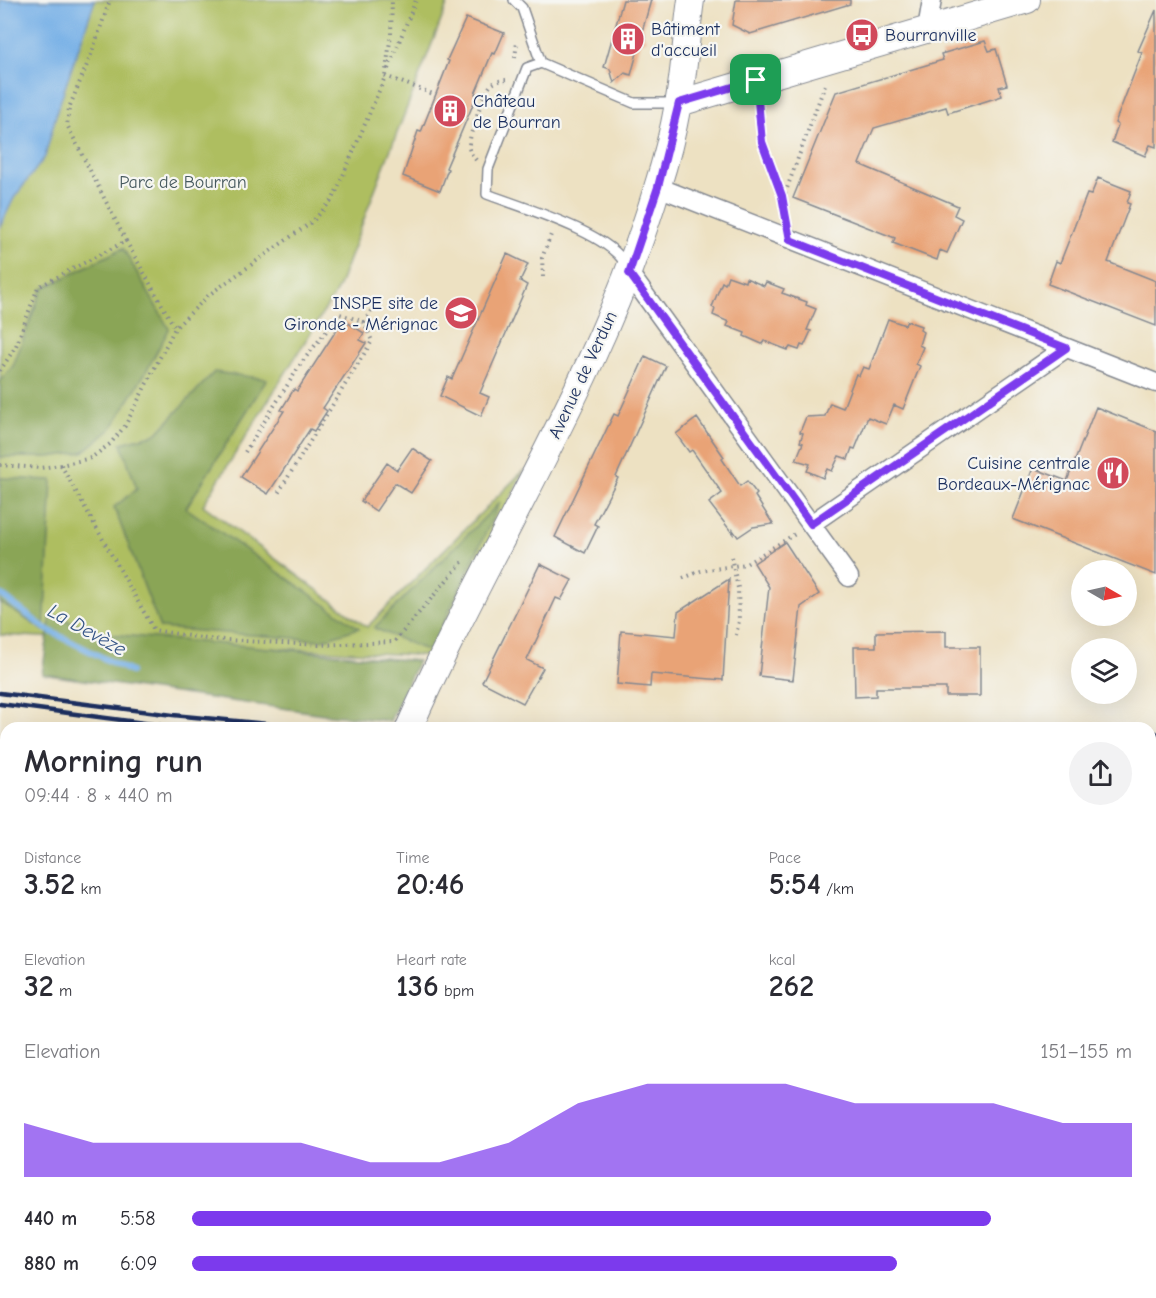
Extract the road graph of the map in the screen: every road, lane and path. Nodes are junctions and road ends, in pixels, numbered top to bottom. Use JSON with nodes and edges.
{"nodes":[{"id":1,"x":110,"y":0,"type":"edge"},
{"id":2,"x":392,"y":0,"type":"edge"},
{"id":3,"x":416,"y":0,"type":"edge"},
{"id":4,"x":514,"y":0,"type":"edge"},
{"id":5,"x":691,"y":0,"type":"edge"},
{"id":6,"x":932,"y":0,"type":"edge"},
{"id":7,"x":1027,"y":0,"type":"edge"},
{"id":8,"x":927,"y":29,"type":"junction"},
{"id":9,"x":836,"y":56,"type":"junction"},
{"id":10,"x":542,"y":63,"type":"junction"},
{"id":11,"x":385,"y":76,"type":"junction"},
{"id":12,"x":756,"y":80,"type":"junction"},
{"id":13,"x":522,"y":81,"type":"junction"},
{"id":14,"x":436,"y":95,"type":"dead end"},
{"id":15,"x":679,"y":103,"type":"junction"},
{"id":16,"x":489,"y":169,"type":"junction"},
{"id":17,"x":658,"y":187,"type":"junction"},
{"id":18,"x":782,"y":199,"type":"junction"},
{"id":19,"x":556,"y":220,"type":"junction"},
{"id":20,"x":790,"y":240,"type":"junction"},
{"id":21,"x":126,"y":241,"type":"junction"},
{"id":22,"x":629,"y":273,"type":"junction"},
{"id":23,"x":543,"y":277,"type":"dead end"},
{"id":24,"x":372,"y":309,"type":"dead end"},
{"id":25,"x":364,"y":322,"type":"junction"},
{"id":26,"x":175,"y":328,"type":"junction"},
{"id":27,"x":1066,"y":348,"type":"junction"},
{"id":28,"x":0,"y":371,"type":"edge"},
{"id":29,"x":1156,"y":382,"type":"edge"},
{"id":30,"x":245,"y":452,"type":"dead end"},
{"id":31,"x":0,"y":465,"type":"edge"},
{"id":32,"x":61,"y":465,"type":"junction"},
{"id":33,"x":277,"y":495,"type":"dead end"},
{"id":34,"x":811,"y":524,"type":"junction"},
{"id":35,"x":469,"y":554,"type":"dead end"},
{"id":36,"x":731,"y":557,"type":"dead end"},
{"id":37,"x":732,"y":566,"type":"junction"},
{"id":38,"x":683,"y":578,"type":"dead end"},
{"id":39,"x":849,"y":578,"type":"dead end"},
{"id":40,"x":736,"y":636,"type":"dead end"},
{"id":41,"x":412,"y":722,"type":"edge"}],
"edges":[{"from":1,"to":21,"type":"path"},
{"from":2,"to":11,"type":"path"},
{"from":3,"to":11,"type":"path"},
{"from":4,"to":10,"type":"lane"},
{"from":5,"to":15,"type":"main road","name":"Avenue de Verdun"},
{"from":6,"to":8,"type":"street"},
{"from":7,"to":8,"type":"main road"},
{"from":8,"to":9,"type":"main road"},
{"from":9,"to":12,"type":"main road"},
{"from":9,"to":18,"type":"path"},
{"from":10,"to":13,"type":"lane"},
{"from":10,"to":15,"type":"lane"},
{"from":11,"to":14,"type":"path"},
{"from":11,"to":26,"type":"path"},
{"from":12,"to":15,"type":"main road"},
{"from":12,"to":18,"type":"path"},
{"from":13,"to":16,"type":"lane"},
{"from":13,"to":16,"type":"path"},
{"from":15,"to":17,"type":"main road","name":"Avenue de Verdun"},
{"from":16,"to":19,"type":"lane"},
{"from":17,"to":20,"type":"street"},
{"from":17,"to":22,"type":"main road","name":"Avenue de Verdun"},
{"from":18,"to":20,"type":"path"},
{"from":19,"to":22,"type":"lane"},
{"from":19,"to":23,"type":"path"},
{"from":20,"to":27,"type":"street"},
{"from":21,"to":26,"type":"path"},
{"from":21,"to":28,"type":"path"},
{"from":22,"to":34,"type":"street"},
{"from":22,"to":41,"type":"main road","name":"Avenue de Verdun"},
{"from":24,"to":25,"type":"path"},
{"from":25,"to":30,"type":"path"},
{"from":25,"to":33,"type":"path"},
{"from":26,"to":32,"type":"path"},
{"from":27,"to":29,"type":"street"},
{"from":27,"to":34,"type":"street"},
{"from":31,"to":32,"type":"path"},
{"from":32,"to":35,"type":"path"},
{"from":34,"to":37,"type":"path"},
{"from":34,"to":39,"type":"street"},
{"from":36,"to":37,"type":"path"},
{"from":37,"to":38,"type":"path"},
{"from":37,"to":40,"type":"path"}]}
